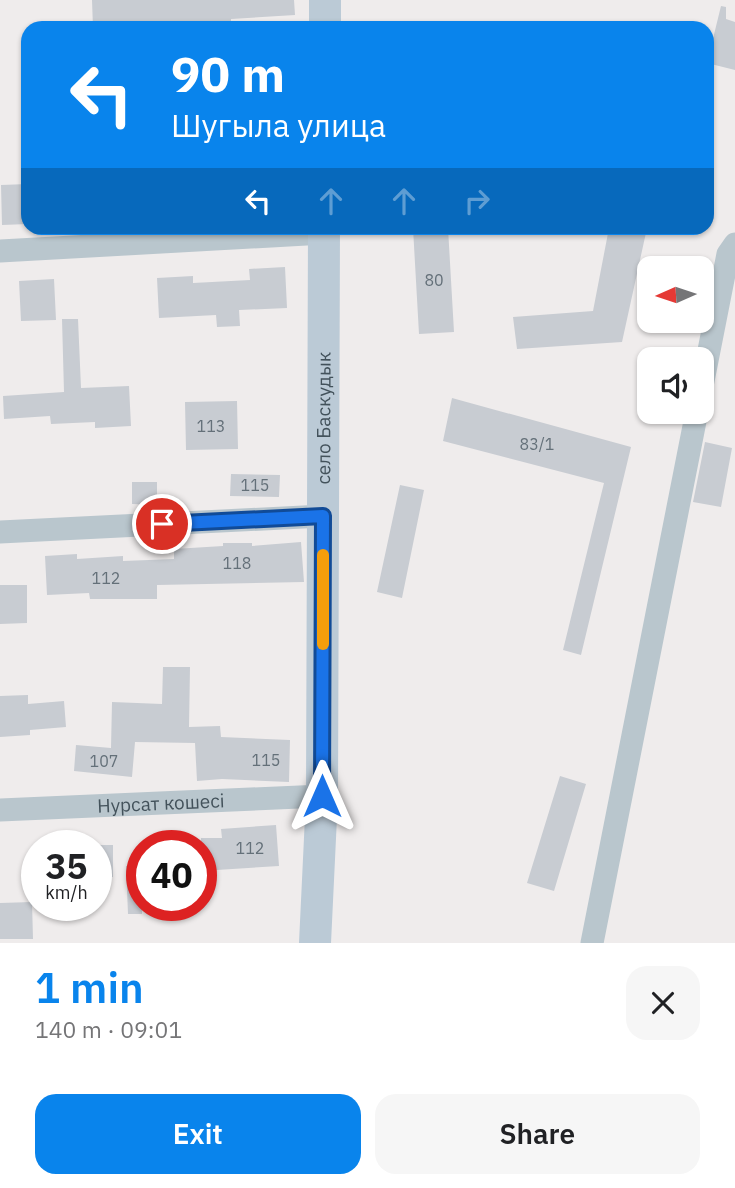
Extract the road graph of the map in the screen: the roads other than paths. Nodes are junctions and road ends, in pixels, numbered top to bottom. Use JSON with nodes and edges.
{"nodes":[{"id":1,"x":325,"y":0,"type":"edge"},
{"id":2,"x":325,"y":21,"type":"edge"},
{"id":3,"x":247,"y":235,"type":"edge"},
{"id":4,"x":324,"y":235,"type":"edge"},
{"id":5,"x":735,"y":244,"type":"edge"},
{"id":6,"x":0,"y":251,"type":"edge"},
{"id":7,"x":710,"y":347,"type":"edge"},
{"id":8,"x":694,"y":424,"type":"edge"},
{"id":9,"x":323,"y":516,"type":"junction"},
{"id":10,"x":0,"y":532,"type":"edge"},
{"id":11,"x":322,"y":796,"type":"junction"},
{"id":12,"x":0,"y":810,"type":"edge"},
{"id":13,"x":315,"y":943,"type":"edge"},
{"id":14,"x":592,"y":943,"type":"edge"}],
"edges":[{"from":1,"to":2,"type":"street"},
{"from":3,"to":6,"type":"street"},
{"from":4,"to":9,"type":"street","name":"село Баскудык"},
{"from":5,"to":7,"type":"street"},
{"from":8,"to":14,"type":"street"},
{"from":9,"to":10,"type":"street"},
{"from":9,"to":11,"type":"street","name":"село Баскудык"},
{"from":11,"to":12,"type":"street","name":"Нурсат кошесi"},
{"from":11,"to":13,"type":"street","name":"село Баскудык"}]}
